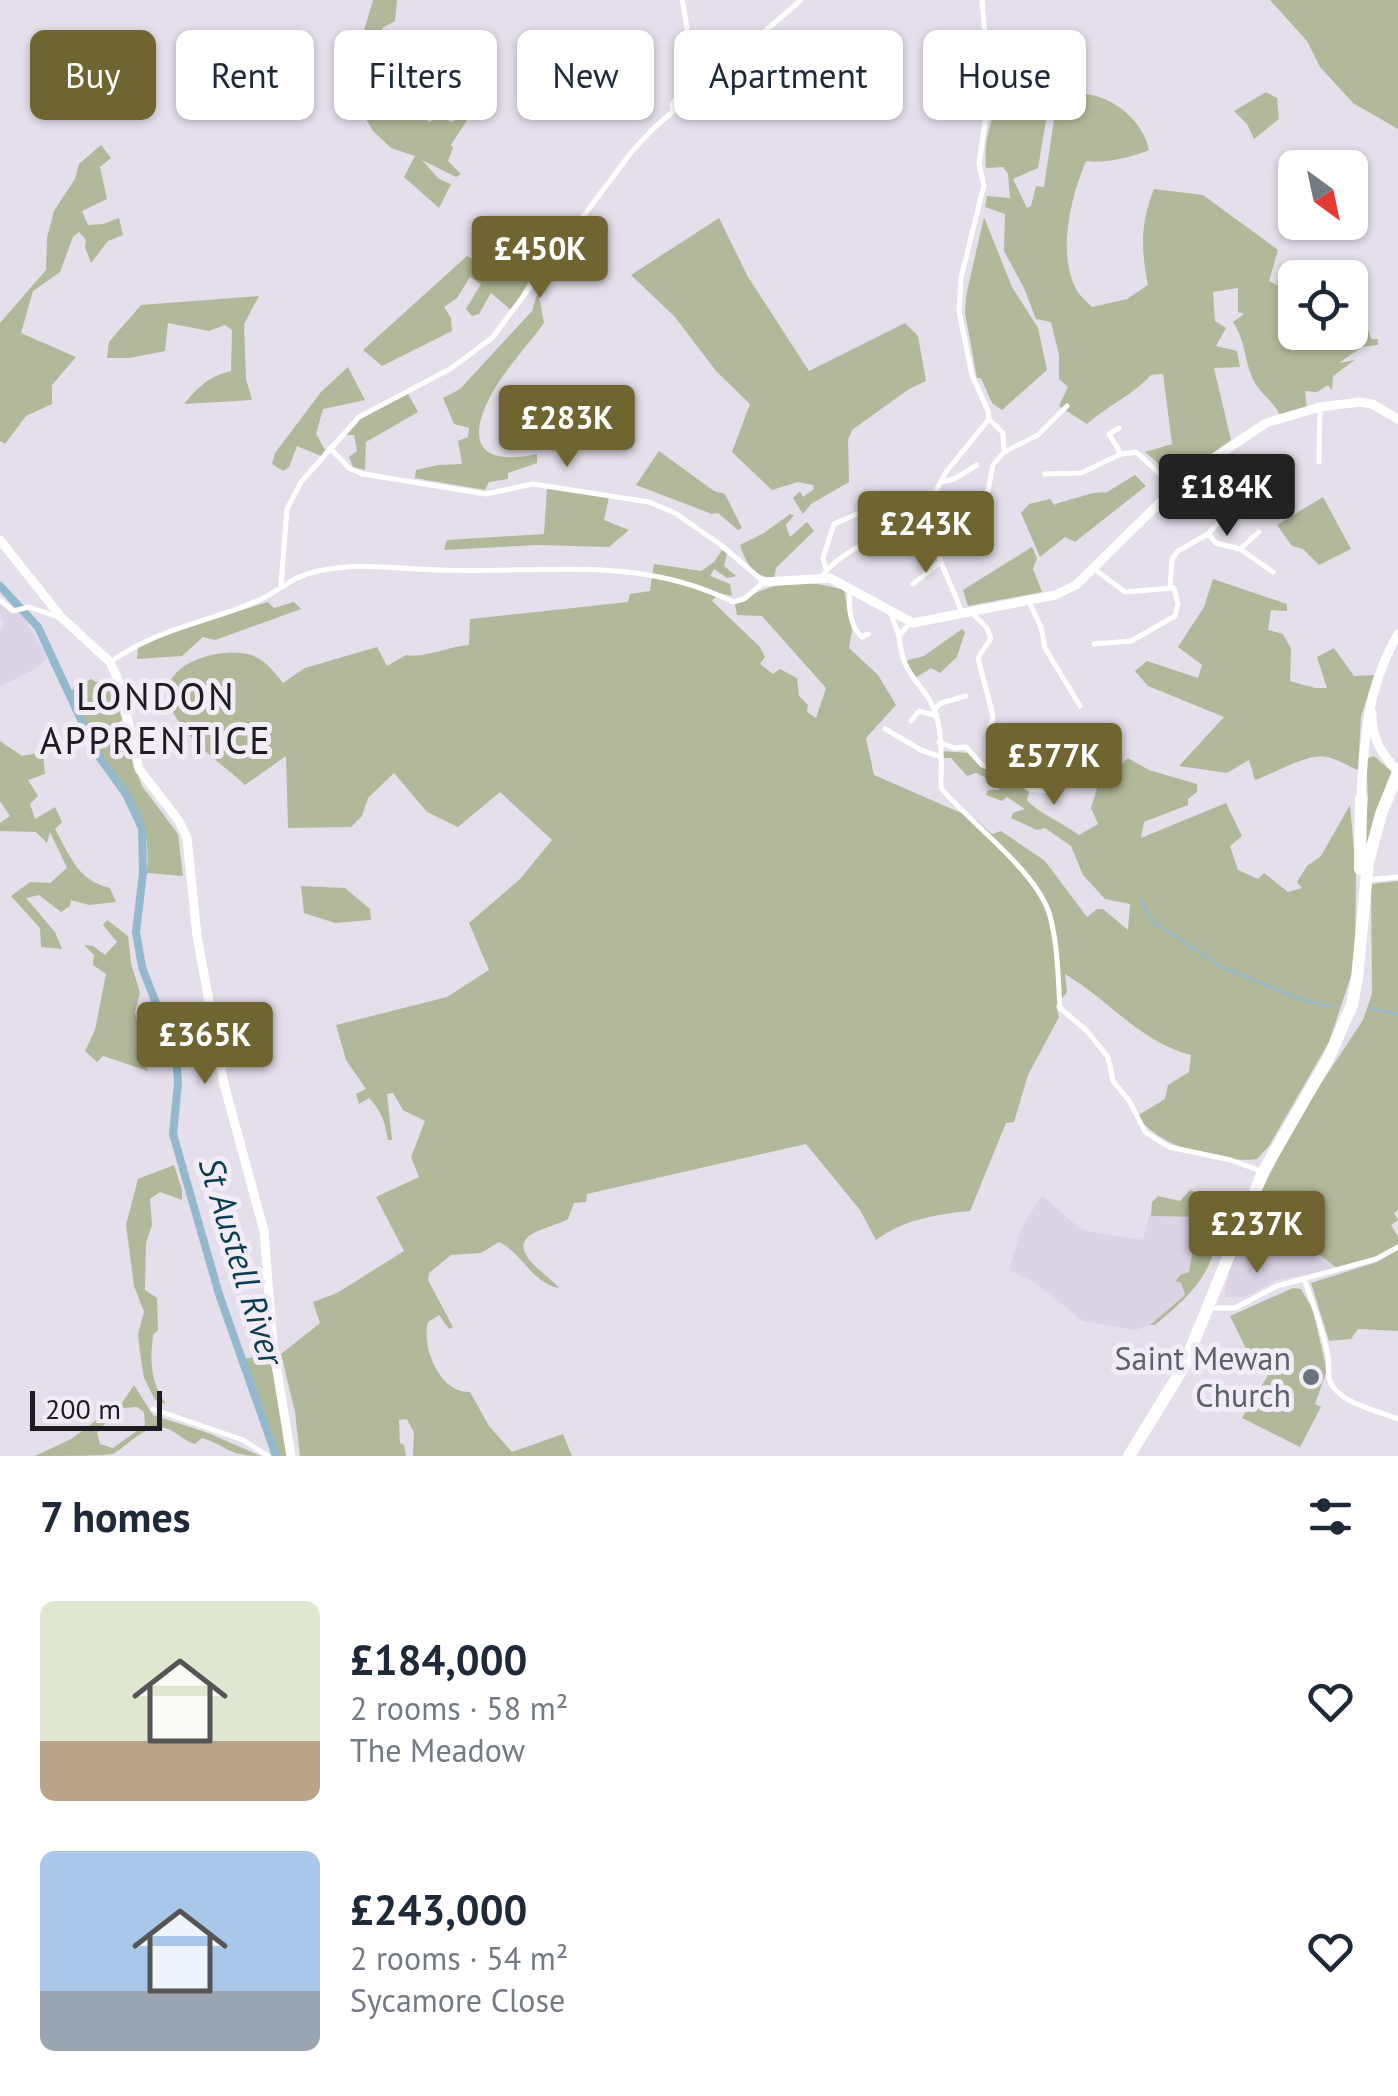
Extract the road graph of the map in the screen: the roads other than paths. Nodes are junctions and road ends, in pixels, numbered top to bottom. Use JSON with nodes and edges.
{"nodes":[{"id":1,"x":682,"y":0,"type":"edge"},
{"id":2,"x":801,"y":0,"type":"edge"},
{"id":3,"x":982,"y":0,"type":"edge"},
{"id":4,"x":673,"y":112,"type":"junction"},
{"id":5,"x":1067,"y":406,"type":"dead end"},
{"id":6,"x":1320,"y":408,"type":"junction"},
{"id":7,"x":989,"y":419,"type":"junction"},
{"id":8,"x":1398,"y":419,"type":"edge"},
{"id":9,"x":1118,"y":428,"type":"dead end"},
{"id":10,"x":330,"y":448,"type":"junction"},
{"id":11,"x":1004,"y":452,"type":"junction"},
{"id":12,"x":1121,"y":454,"type":"junction"},
{"id":13,"x":1319,"y":462,"type":"dead end"},
{"id":14,"x":977,"y":465,"type":"dead end"},
{"id":15,"x":1045,"y":474,"type":"dead end"},
{"id":16,"x":942,"y":482,"type":"junction"},
{"id":17,"x":1174,"y":488,"type":"junction"},
{"id":18,"x":1287,"y":496,"type":"dead end"},
{"id":19,"x":932,"y":498,"type":"junction"},
{"id":20,"x":944,"y":520,"type":"junction"},
{"id":21,"x":888,"y":521,"type":"junction"},
{"id":22,"x":934,"y":531,"type":"junction"},
{"id":23,"x":1259,"y":532,"type":"dead end"},
{"id":24,"x":1208,"y":534,"type":"junction"},
{"id":25,"x":882,"y":536,"type":"junction"},
{"id":26,"x":0,"y":540,"type":"edge"},
{"id":27,"x":1240,"y":550,"type":"junction"},
{"id":28,"x":939,"y":563,"type":"junction"},
{"id":29,"x":1093,"y":568,"type":"junction"},
{"id":30,"x":1273,"y":572,"type":"dead end"},
{"id":31,"x":824,"y":573,"type":"junction"},
{"id":32,"x":764,"y":582,"type":"junction"},
{"id":33,"x":913,"y":584,"type":"dead end"},
{"id":34,"x":281,"y":585,"type":"junction"},
{"id":35,"x":1170,"y":586,"type":"junction"},
{"id":36,"x":851,"y":589,"type":"junction"},
{"id":37,"x":0,"y":600,"type":"edge"},
{"id":38,"x":1028,"y":600,"type":"junction"},
{"id":39,"x":890,"y":611,"type":"junction"},
{"id":40,"x":966,"y":612,"type":"junction"},
{"id":41,"x":61,"y":617,"type":"junction"},
{"id":42,"x":910,"y":623,"type":"junction"},
{"id":43,"x":868,"y":634,"type":"dead end"},
{"id":44,"x":1398,"y":634,"type":"edge"},
{"id":45,"x":900,"y":636,"type":"junction"},
{"id":46,"x":1094,"y":644,"type":"dead end"},
{"id":47,"x":110,"y":662,"type":"junction"},
{"id":48,"x":966,"y":696,"type":"dead end"},
{"id":49,"x":1371,"y":705,"type":"junction"},
{"id":50,"x":1080,"y":706,"type":"dead end"},
{"id":51,"x":935,"y":713,"type":"junction"},
{"id":52,"x":911,"y":721,"type":"dead end"},
{"id":53,"x":885,"y":728,"type":"dead end"},
{"id":54,"x":939,"y":742,"type":"junction"},
{"id":55,"x":1364,"y":749,"type":"junction"},
{"id":56,"x":939,"y":756,"type":"junction"},
{"id":57,"x":1386,"y":758,"type":"edge"},
{"id":58,"x":1361,"y":798,"type":"joint"},
{"id":59,"x":1398,"y":877,"type":"edge"},
{"id":60,"x":1365,"y":880,"type":"junction"},
{"id":61,"x":1263,"y":1172,"type":"junction"},
{"id":62,"x":1398,"y":1247,"type":"edge"},
{"id":63,"x":1304,"y":1279,"type":"junction"},
{"id":64,"x":1210,"y":1308,"type":"junction"},
{"id":65,"x":152,"y":1408,"type":"dead end"},
{"id":66,"x":1398,"y":1419,"type":"edge"},
{"id":67,"x":268,"y":1456,"type":"edge"},
{"id":68,"x":291,"y":1456,"type":"edge"},
{"id":69,"x":1129,"y":1456,"type":"edge"}],
"edges":[{"from":1,"to":4,"type":"street"},
{"from":2,"to":4,"type":"street"},
{"from":3,"to":7,"type":"street"},
{"from":4,"to":10,"type":"street"},
{"from":5,"to":11,"type":"street"},
{"from":6,"to":8,"type":"main road"},
{"from":6,"to":13,"type":"street"},
{"from":6,"to":17,"type":"main road"},
{"from":7,"to":11,"type":"street"},
{"from":7,"to":16,"type":"street"},
{"from":9,"to":12,"type":"street"},
{"from":10,"to":32,"type":"street"},
{"from":10,"to":34,"type":"street"},
{"from":11,"to":20,"type":"street"},
{"from":12,"to":15,"type":"street"},
{"from":12,"to":17,"type":"street"},
{"from":14,"to":16,"type":"street"},
{"from":16,"to":19,"type":"street"},
{"from":17,"to":29,"type":"main road"},
{"from":18,"to":24,"type":"street"},
{"from":19,"to":20,"type":"street"},
{"from":19,"to":21,"type":"street"},
{"from":20,"to":22,"type":"street"},
{"from":21,"to":25,"type":"street"},
{"from":21,"to":31,"type":"street"},
{"from":22,"to":25,"type":"street"},
{"from":22,"to":28,"type":"street"},
{"from":23,"to":27,"type":"street"},
{"from":24,"to":27,"type":"street"},
{"from":24,"to":35,"type":"street"},
{"from":25,"to":31,"type":"street"},
{"from":26,"to":41,"type":"main road"},
{"from":27,"to":30,"type":"street"},
{"from":28,"to":33,"type":"street"},
{"from":28,"to":40,"type":"street"},
{"from":29,"to":35,"type":"street"},
{"from":29,"to":38,"type":"main road"},
{"from":31,"to":32,"type":"main road"},
{"from":31,"to":36,"type":"main road"},
{"from":32,"to":34,"type":"street"},
{"from":34,"to":47,"type":"street"},
{"from":35,"to":46,"type":"street"},
{"from":36,"to":39,"type":"main road"},
{"from":36,"to":43,"type":"street"},
{"from":37,"to":41,"type":"street"},
{"from":38,"to":40,"type":"main road"},
{"from":38,"to":50,"type":"street"},
{"from":39,"to":42,"type":"main road"},
{"from":39,"to":45,"type":"street"},
{"from":40,"to":42,"type":"main road"},
{"from":40,"to":54,"type":"street"},
{"from":41,"to":47,"type":"main road"},
{"from":42,"to":45,"type":"street"},
{"from":44,"to":49,"type":"main road"},
{"from":45,"to":51,"type":"street"},
{"from":47,"to":68,"type":"main road"},
{"from":48,"to":51,"type":"street"},
{"from":49,"to":55,"type":"main road"},
{"from":49,"to":57,"type":"main road"},
{"from":51,"to":52,"type":"street"},
{"from":51,"to":54,"type":"street"},
{"from":53,"to":56,"type":"street"},
{"from":54,"to":56,"type":"street"},
{"from":55,"to":57,"type":"main road"},
{"from":55,"to":58,"type":"main road"},
{"from":56,"to":61,"type":"street"},
{"from":57,"to":60,"type":"highway"},
{"from":58,"to":60,"type":"highway"},
{"from":59,"to":60,"type":"street"},
{"from":60,"to":61,"type":"highway"},
{"from":61,"to":64,"type":"highway"},
{"from":62,"to":63,"type":"street"},
{"from":63,"to":64,"type":"street"},
{"from":63,"to":66,"type":"street"},
{"from":64,"to":69,"type":"highway"},
{"from":65,"to":67,"type":"street"}]}
